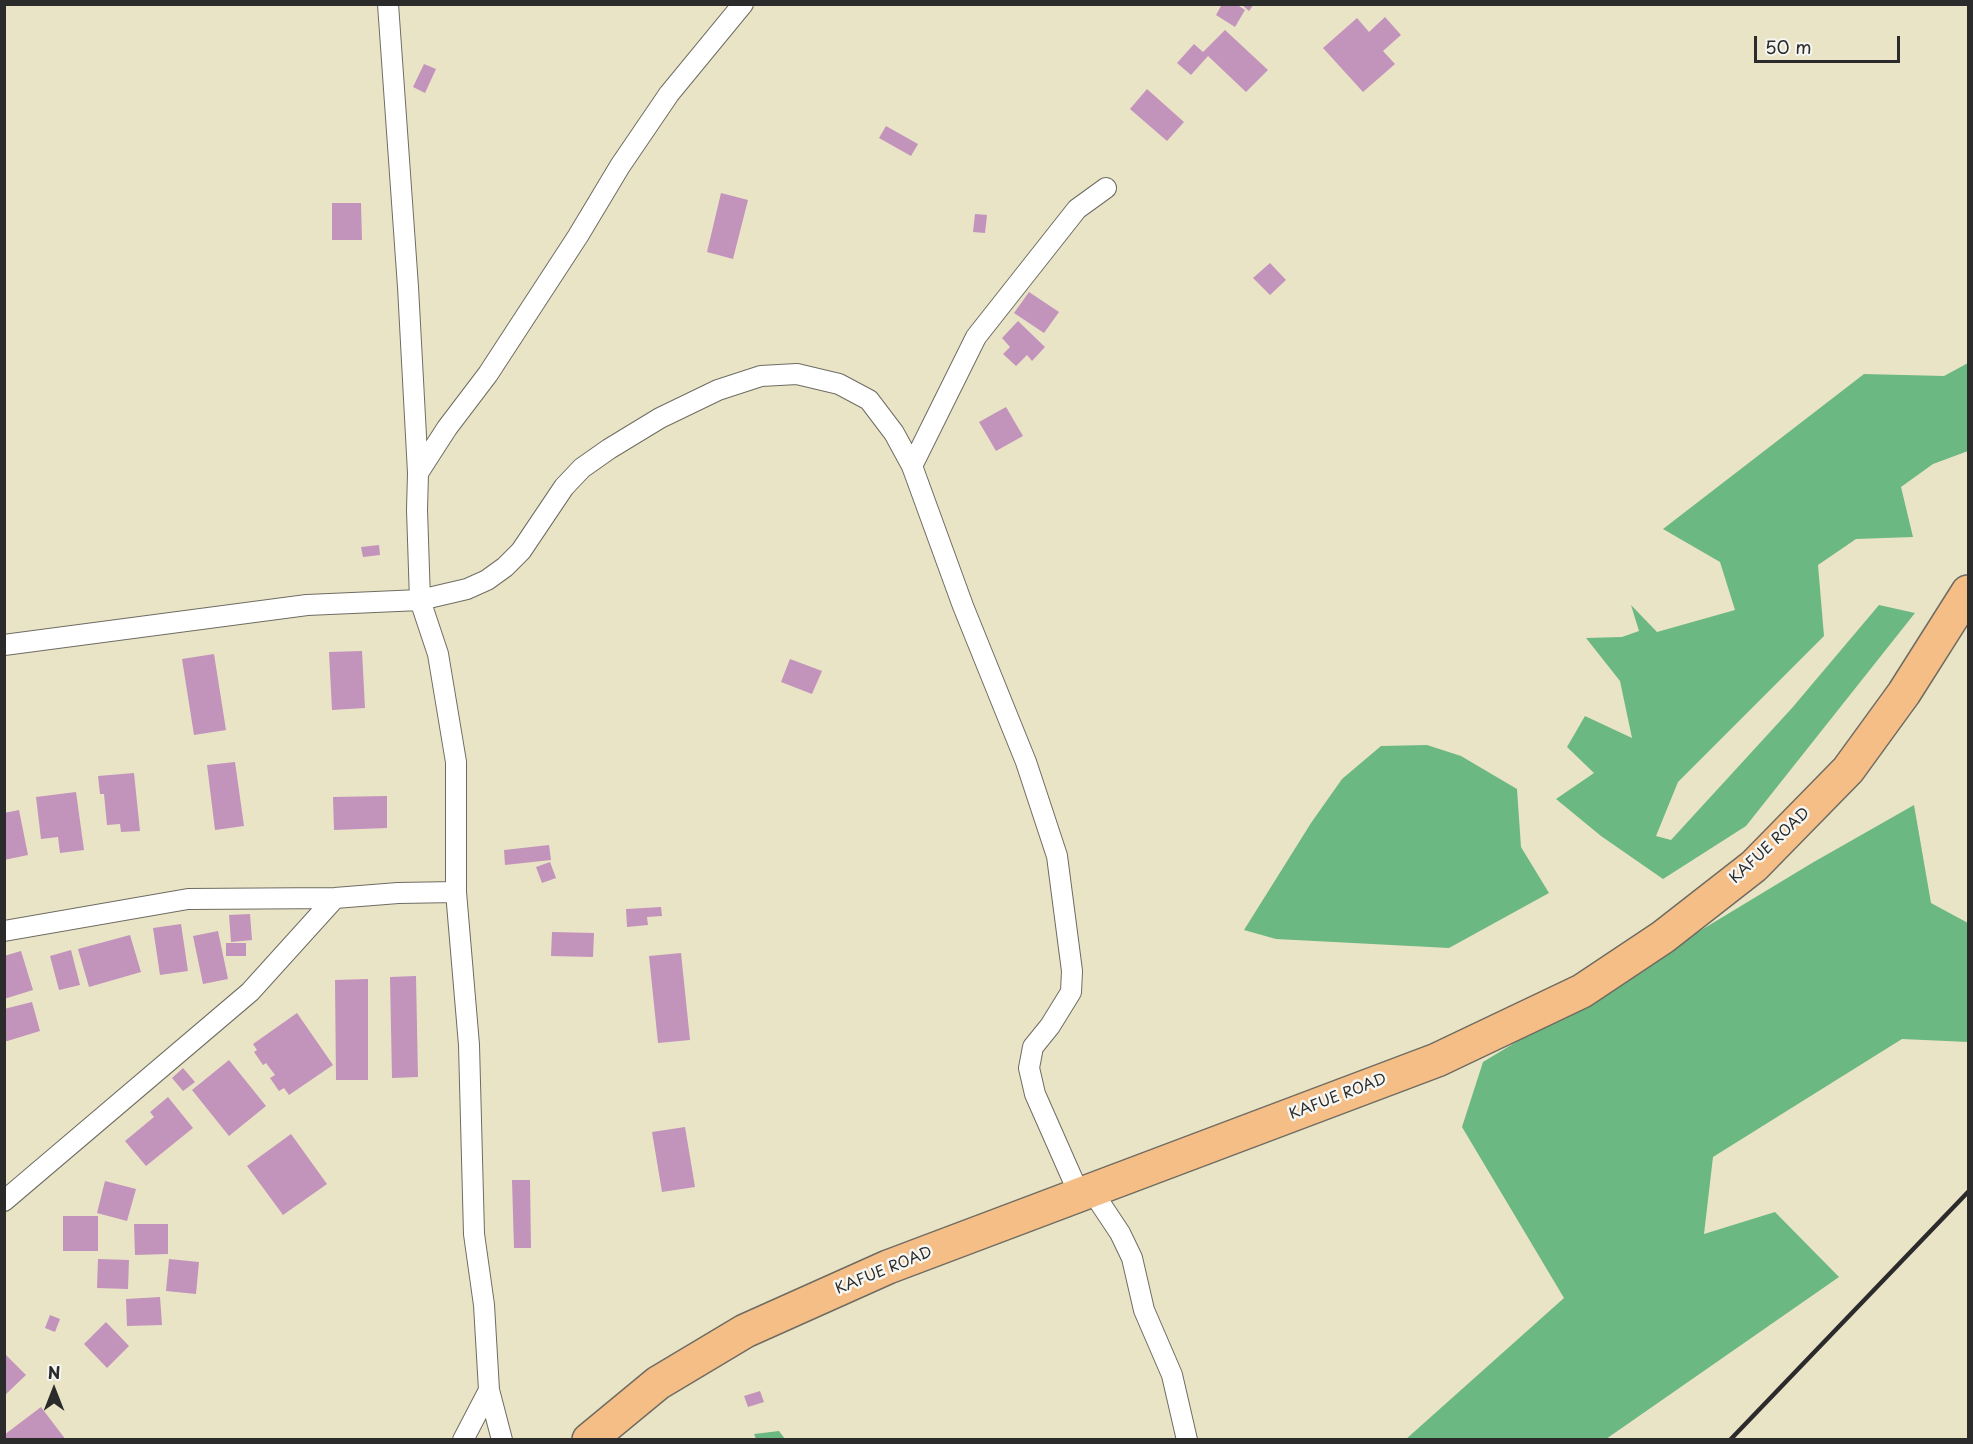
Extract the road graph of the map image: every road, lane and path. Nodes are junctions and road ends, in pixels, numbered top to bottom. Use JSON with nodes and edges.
{"nodes":[{"id":1,"x":388,"y":4,"type":"edge"},
{"id":2,"x":743,"y":4,"type":"edge"},
{"id":3,"x":1106,"y":189,"type":"dead end"},
{"id":4,"x":912,"y":466,"type":"junction"},
{"id":5,"x":418,"y":473,"type":"junction"},
{"id":6,"x":1968,"y":592,"type":"edge"},
{"id":7,"x":420,"y":600,"type":"junction"},
{"id":8,"x":4,"y":645,"type":"edge"},
{"id":9,"x":456,"y":892,"type":"junction"},
{"id":10,"x":335,"y":898,"type":"junction"},
{"id":11,"x":4,"y":931,"type":"edge"},
{"id":12,"x":1086,"y":1193,"type":"junction"},
{"id":13,"x":4,"y":1201,"type":"edge"},
{"id":14,"x":489,"y":1390,"type":"junction"},
{"id":15,"x":463,"y":1440,"type":"edge"},
{"id":16,"x":502,"y":1440,"type":"edge"},
{"id":17,"x":589,"y":1440,"type":"edge"},
{"id":18,"x":1187,"y":1440,"type":"edge"}],
"edges":[{"from":1,"to":5,"type":"street"},
{"from":2,"to":5,"type":"street"},
{"from":3,"to":4,"type":"street"},
{"from":4,"to":7,"type":"street"},
{"from":4,"to":12,"type":"street"},
{"from":5,"to":7,"type":"street"},
{"from":6,"to":12,"type":"highway","name":"KAFUE ROAD"},
{"from":7,"to":8,"type":"street"},
{"from":7,"to":9,"type":"street"},
{"from":9,"to":10,"type":"street"},
{"from":9,"to":14,"type":"street"},
{"from":10,"to":11,"type":"street"},
{"from":10,"to":13,"type":"street"},
{"from":12,"to":17,"type":"highway","name":"KAFUE ROAD"},
{"from":12,"to":18,"type":"street"},
{"from":14,"to":15,"type":"street"},
{"from":14,"to":16,"type":"street"}]}
